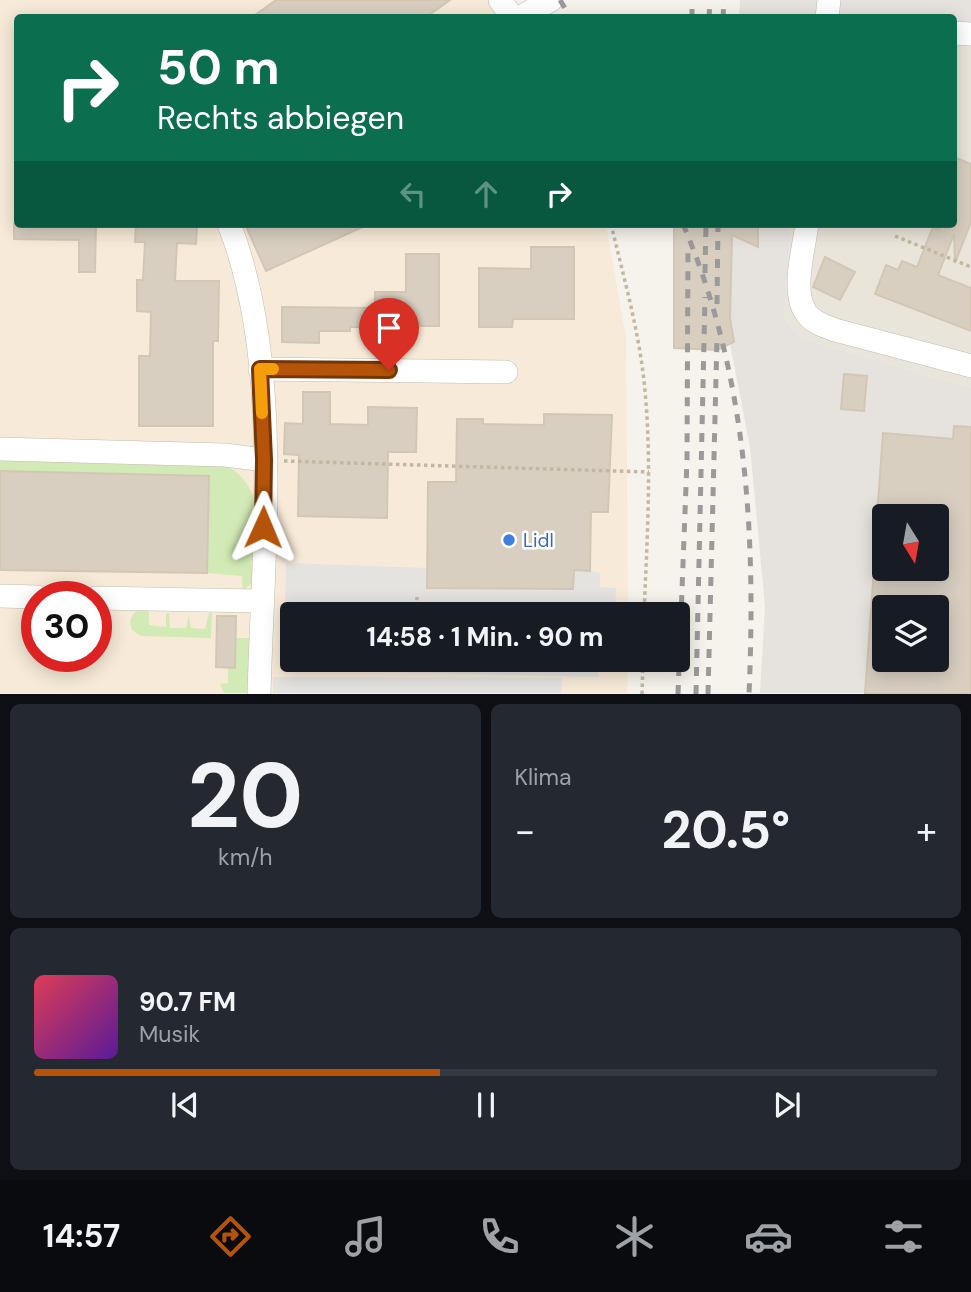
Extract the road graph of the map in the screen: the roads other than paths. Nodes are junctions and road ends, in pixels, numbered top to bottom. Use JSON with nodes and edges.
{"nodes":[{"id":1,"x":551,"y":0,"type":"edge"},
{"id":2,"x":526,"y":14,"type":"edge"},
{"id":3,"x":230,"y":228,"type":"edge"},
{"id":4,"x":807,"y":228,"type":"edge"},
{"id":5,"x":971,"y":366,"type":"edge"},
{"id":6,"x":260,"y":369,"type":"junction"},
{"id":7,"x":506,"y":372,"type":"dead end"},
{"id":8,"x":0,"y":449,"type":"edge"},
{"id":9,"x":264,"y":460,"type":"junction"},
{"id":10,"x":0,"y":596,"type":"edge"},
{"id":11,"x":21,"y":597,"type":"edge"},
{"id":12,"x":112,"y":598,"type":"edge"},
{"id":13,"x":261,"y":601,"type":"junction"},
{"id":14,"x":259,"y":694,"type":"edge"}],
"edges":[{"from":1,"to":2,"type":"street"},
{"from":3,"to":6,"type":"street"},
{"from":4,"to":5,"type":"street"},
{"from":6,"to":7,"type":"street"},
{"from":6,"to":9,"type":"street"},
{"from":8,"to":9,"type":"street"},
{"from":9,"to":13,"type":"street"},
{"from":10,"to":11,"type":"street"},
{"from":12,"to":13,"type":"street"},
{"from":13,"to":14,"type":"street"}]}
